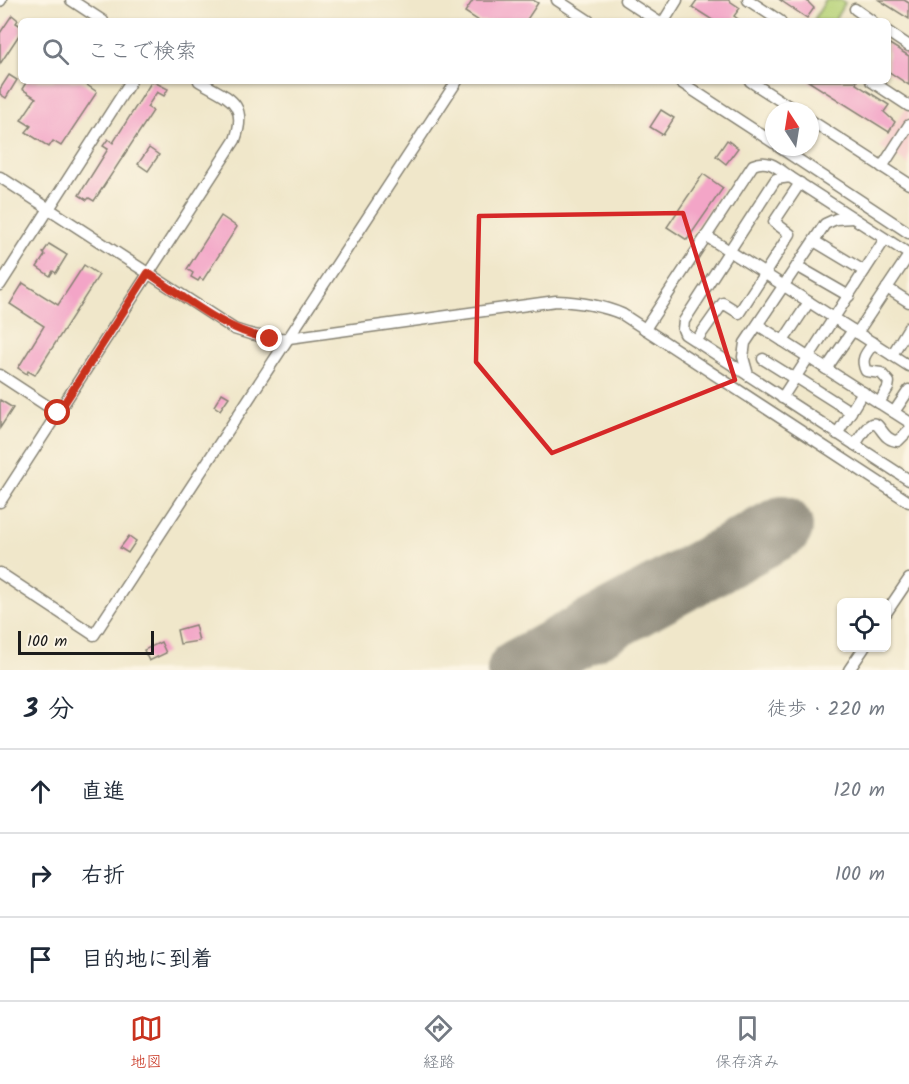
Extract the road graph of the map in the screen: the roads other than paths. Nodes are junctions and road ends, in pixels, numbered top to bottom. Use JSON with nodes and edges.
{"nodes":[{"id":1,"x":71,"y":0,"type":"edge"},
{"id":2,"x":557,"y":0,"type":"edge"},
{"id":3,"x":625,"y":0,"type":"edge"},
{"id":4,"x":677,"y":0,"type":"edge"},
{"id":5,"x":748,"y":0,"type":"edge"},
{"id":6,"x":855,"y":9,"type":"dead end"},
{"id":7,"x":98,"y":18,"type":"edge"},
{"id":8,"x":584,"y":18,"type":"edge"},
{"id":9,"x":652,"y":18,"type":"edge"},
{"id":10,"x":666,"y":18,"type":"edge"},
{"id":11,"x":775,"y":18,"type":"edge"},
{"id":12,"x":868,"y":18,"type":"edge"},
{"id":13,"x":891,"y":34,"type":"edge"},
{"id":14,"x":909,"y":46,"type":"edge"},
{"id":15,"x":129,"y":84,"type":"edge"},
{"id":16,"x":204,"y":84,"type":"edge"},
{"id":17,"x":455,"y":84,"type":"edge"},
{"id":18,"x":685,"y":84,"type":"edge"},
{"id":19,"x":755,"y":84,"type":"edge"},
{"id":20,"x":876,"y":84,"type":"edge"},
{"id":21,"x":782,"y":102,"type":"edge"},
{"id":22,"x":909,"y":106,"type":"edge"},
{"id":23,"x":909,"y":125,"type":"edge"},
{"id":24,"x":819,"y":126,"type":"edge"},
{"id":25,"x":765,"y":137,"type":"edge"},
{"id":26,"x":793,"y":156,"type":"edge"},
{"id":27,"x":882,"y":167,"type":"junction"},
{"id":28,"x":0,"y":177,"type":"edge"},
{"id":29,"x":795,"y":180,"type":"junction"},
{"id":30,"x":909,"y":184,"type":"edge"},
{"id":31,"x":49,"y":209,"type":"junction"},
{"id":32,"x":853,"y":218,"type":"junction"},
{"id":33,"x":909,"y":233,"type":"edge"},
{"id":34,"x":706,"y":236,"type":"junction"},
{"id":35,"x":885,"y":239,"type":"junction"},
{"id":36,"x":814,"y":241,"type":"junction"},
{"id":37,"x":730,"y":250,"type":"junction"},
{"id":38,"x":909,"y":255,"type":"edge"},
{"id":39,"x":797,"y":266,"type":"junction"},
{"id":40,"x":864,"y":271,"type":"junction"},
{"id":41,"x":148,"y":273,"type":"junction"},
{"id":42,"x":765,"y":273,"type":"junction"},
{"id":43,"x":0,"y":285,"type":"edge"},
{"id":44,"x":784,"y":285,"type":"junction"},
{"id":45,"x":887,"y":288,"type":"junction"},
{"id":46,"x":849,"y":296,"type":"junction"},
{"id":47,"x":809,"y":302,"type":"junction"},
{"id":48,"x":909,"y":302,"type":"edge"},
{"id":49,"x":835,"y":318,"type":"junction"},
{"id":50,"x":758,"y":325,"type":"junction"},
{"id":51,"x":896,"y":326,"type":"dead end"},
{"id":52,"x":645,"y":329,"type":"junction"},
{"id":53,"x":908,"y":330,"type":"edge"},
{"id":54,"x":855,"y":331,"type":"junction"},
{"id":55,"x":289,"y":338,"type":"junction"},
{"id":56,"x":696,"y":341,"type":"junction"},
{"id":57,"x":783,"y":341,"type":"junction"},
{"id":58,"x":874,"y":343,"type":"junction"},
{"id":59,"x":839,"y":350,"type":"junction"},
{"id":60,"x":892,"y":355,"type":"junction"},
{"id":61,"x":849,"y":357,"type":"dead end"},
{"id":62,"x":808,"y":358,"type":"junction"},
{"id":63,"x":763,"y":359,"type":"dead end"},
{"id":64,"x":909,"y":366,"type":"edge"},
{"id":65,"x":826,"y":369,"type":"junction"},
{"id":66,"x":0,"y":375,"type":"edge"},
{"id":67,"x":748,"y":375,"type":"junction"},
{"id":68,"x":795,"y":378,"type":"junction"},
{"id":69,"x":863,"y":392,"type":"junction"},
{"id":70,"x":908,"y":393,"type":"edge"},
{"id":71,"x":782,"y":398,"type":"junction"},
{"id":72,"x":879,"y":403,"type":"junction"},
{"id":73,"x":851,"y":412,"type":"junction"},
{"id":74,"x":894,"y":412,"type":"junction"},
{"id":75,"x":58,"y":413,"type":"junction"},
{"id":76,"x":909,"y":422,"type":"edge"},
{"id":77,"x":909,"y":430,"type":"edge"},
{"id":78,"x":837,"y":434,"type":"junction"},
{"id":79,"x":855,"y":445,"type":"junction"},
{"id":80,"x":895,"y":471,"type":"junction"},
{"id":81,"x":909,"y":471,"type":"edge"},
{"id":82,"x":909,"y":480,"type":"edge"},
{"id":83,"x":0,"y":502,"type":"edge"},
{"id":84,"x":909,"y":502,"type":"edge"},
{"id":85,"x":0,"y":573,"type":"edge"},
{"id":86,"x":909,"y":579,"type":"edge"},
{"id":87,"x":891,"y":606,"type":"edge"},
{"id":88,"x":861,"y":652,"type":"edge"},
{"id":89,"x":849,"y":670,"type":"edge"}],
"edges":[{"from":1,"to":7,"type":"street"},
{"from":2,"to":8,"type":"street"},
{"from":3,"to":9,"type":"street"},
{"from":4,"to":10,"type":"street"},
{"from":5,"to":11,"type":"street"},
{"from":6,"to":12,"type":"street"},
{"from":13,"to":14,"type":"street"},
{"from":15,"to":31,"type":"street"},
{"from":16,"to":41,"type":"street"},
{"from":17,"to":55,"type":"street"},
{"from":18,"to":25,"type":"street"},
{"from":19,"to":21,"type":"street"},
{"from":20,"to":22,"type":"street"},
{"from":23,"to":27,"type":"street"},
{"from":24,"to":27,"type":"street"},
{"from":26,"to":33,"type":"street"},
{"from":27,"to":30,"type":"street"},
{"from":28,"to":31,"type":"street"},
{"from":29,"to":32,"type":"street"},
{"from":29,"to":34,"type":"street"},
{"from":29,"to":37,"type":"street"},
{"from":29,"to":42,"type":"street"},
{"from":31,"to":41,"type":"street"},
{"from":31,"to":43,"type":"street"},
{"from":32,"to":35,"type":"street"},
{"from":32,"to":36,"type":"street"},
{"from":34,"to":37,"type":"street"},
{"from":34,"to":52,"type":"street"},
{"from":35,"to":38,"type":"street"},
{"from":35,"to":40,"type":"street"},
{"from":36,"to":39,"type":"street"},
{"from":36,"to":40,"type":"street"},
{"from":37,"to":42,"type":"street"},
{"from":37,"to":56,"type":"street"},
{"from":38,"to":45,"type":"street"},
{"from":39,"to":44,"type":"street"},
{"from":39,"to":46,"type":"street"},
{"from":40,"to":46,"type":"street"},
{"from":41,"to":55,"type":"street"},
{"from":41,"to":75,"type":"street"},
{"from":42,"to":44,"type":"street"},
{"from":42,"to":56,"type":"street"},
{"from":44,"to":47,"type":"street"},
{"from":44,"to":50,"type":"street"},
{"from":45,"to":48,"type":"street"},
{"from":45,"to":54,"type":"street"},
{"from":46,"to":49,"type":"street"},
{"from":47,"to":49,"type":"street"},
{"from":47,"to":57,"type":"street"},
{"from":49,"to":54,"type":"street"},
{"from":49,"to":62,"type":"street"},
{"from":50,"to":57,"type":"street"},
{"from":50,"to":67,"type":"street"},
{"from":51,"to":53,"type":"street"},
{"from":52,"to":55,"type":"street"},
{"from":52,"to":84,"type":"street"},
{"from":53,"to":60,"type":"street"},
{"from":54,"to":58,"type":"street"},
{"from":54,"to":59,"type":"street"},
{"from":55,"to":85,"type":"street"},
{"from":56,"to":67,"type":"street"},
{"from":57,"to":62,"type":"street"},
{"from":58,"to":60,"type":"street"},
{"from":58,"to":72,"type":"street"},
{"from":59,"to":61,"type":"street"},
{"from":59,"to":65,"type":"street"},
{"from":60,"to":64,"type":"street"},
{"from":62,"to":65,"type":"street"},
{"from":62,"to":68,"type":"street"},
{"from":63,"to":68,"type":"street"},
{"from":65,"to":69,"type":"street"},
{"from":66,"to":75,"type":"street"},
{"from":67,"to":71,"type":"street"},
{"from":68,"to":71,"type":"street"},
{"from":68,"to":73,"type":"street"},
{"from":69,"to":72,"type":"street"},
{"from":69,"to":73,"type":"street"},
{"from":70,"to":74,"type":"street"},
{"from":71,"to":78,"type":"street"},
{"from":72,"to":74,"type":"street"},
{"from":73,"to":78,"type":"street"},
{"from":74,"to":76,"type":"street"},
{"from":75,"to":83,"type":"street"},
{"from":77,"to":79,"type":"street"},
{"from":78,"to":79,"type":"street"},
{"from":79,"to":80,"type":"street"},
{"from":80,"to":81,"type":"street"},
{"from":80,"to":82,"type":"street"},
{"from":86,"to":87,"type":"street"},
{"from":88,"to":89,"type":"street"}]}
